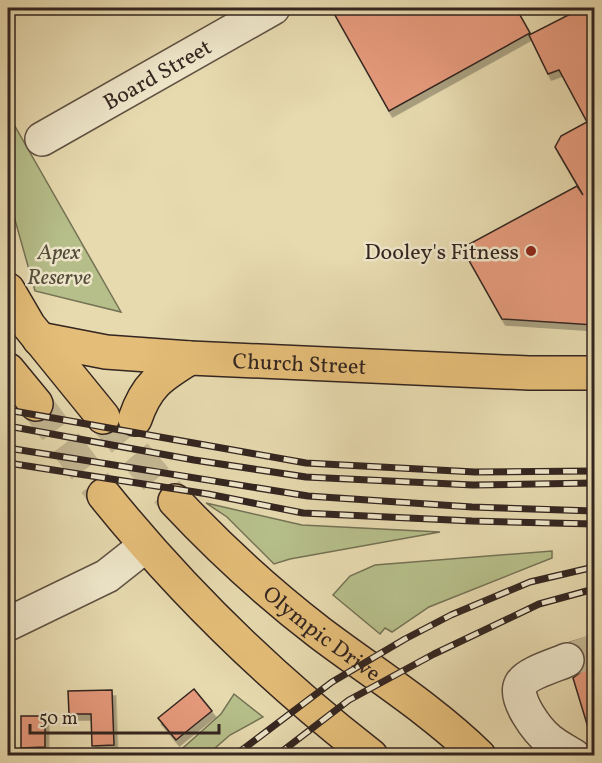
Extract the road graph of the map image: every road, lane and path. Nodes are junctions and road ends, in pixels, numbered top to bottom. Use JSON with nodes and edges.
{"nodes":[{"id":1,"x":273,"y":8,"type":"edge"},
{"id":2,"x":42,"y":139,"type":"dead end"},
{"id":3,"x":8,"y":290,"type":"edge"},
{"id":4,"x":23,"y":336,"type":"edge"},
{"id":5,"x":190,"y":358,"type":"junction"},
{"id":6,"x":8,"y":370,"type":"edge"},
{"id":7,"x":594,"y":373,"type":"edge"},
{"id":8,"x":36,"y":404,"type":"tunnel mouth"},
{"id":9,"x":103,"y":417,"type":"tunnel mouth"},
{"id":10,"x":135,"y":419,"type":"dead end"},
{"id":11,"x":104,"y":495,"type":"tunnel mouth"},
{"id":12,"x":175,"y":501,"type":"tunnel mouth"},
{"id":13,"x":146,"y":546,"type":"junction"},
{"id":14,"x":8,"y":624,"type":"edge"},
{"id":15,"x":567,"y":660,"type":"tunnel mouth"},
{"id":16,"x":371,"y":756,"type":"edge"},
{"id":17,"x":479,"y":756,"type":"edge"},
{"id":18,"x":574,"y":756,"type":"edge"}],
"edges":[{"from":1,"to":2,"type":"street","name":"Board Street"},
{"from":3,"to":4,"type":"main road"},
{"from":4,"to":5,"type":"main road","name":"Church Street"},
{"from":4,"to":9,"type":"main road"},
{"from":5,"to":7,"type":"main road","name":"Church Street"},
{"from":5,"to":10,"type":"main road"},
{"from":6,"to":8,"type":"main road"},
{"from":11,"to":13,"type":"main road"},
{"from":12,"to":17,"type":"main road","name":"Olympic Drive"},
{"from":13,"to":14,"type":"street"},
{"from":13,"to":16,"type":"main road"},
{"from":15,"to":18,"type":"street"}]}
